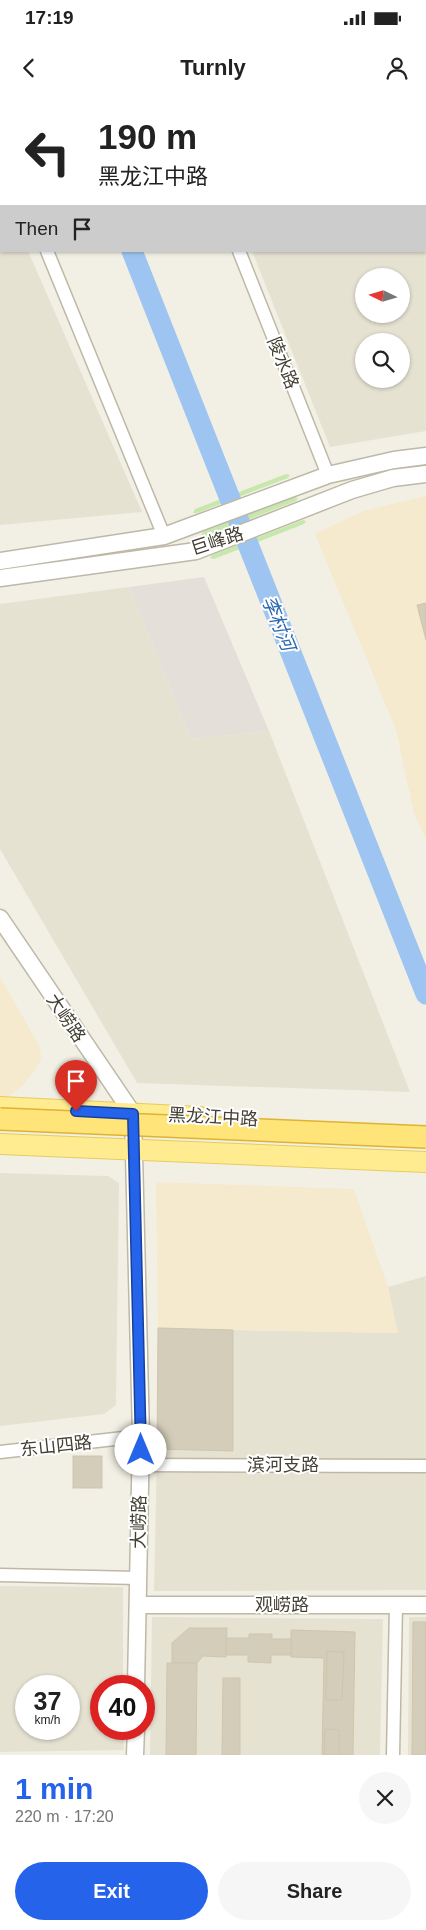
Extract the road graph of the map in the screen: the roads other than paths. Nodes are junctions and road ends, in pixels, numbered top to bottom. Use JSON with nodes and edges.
{"nodes":[{"id":1,"x":48,"y":252,"type":"edge"},
{"id":2,"x":239,"y":252,"type":"edge"},
{"id":3,"x":426,"y":456,"type":"edge"},
{"id":4,"x":426,"y":474,"type":"edge"},
{"id":5,"x":328,"y":475,"type":"junction"},
{"id":6,"x":164,"y":536,"type":"junction"},
{"id":7,"x":0,"y":561,"type":"edge"},
{"id":8,"x":0,"y":578,"type":"edge"},
{"id":9,"x":0,"y":918,"type":"edge"},
{"id":10,"x":0,"y":1107,"type":"edge"},
{"id":11,"x":133,"y":1114,"type":"junction"},
{"id":12,"x":0,"y":1119,"type":"edge"},
{"id":13,"x":426,"y":1127,"type":"edge"},
{"id":14,"x":0,"y":1133,"type":"edge"},
{"id":15,"x":426,"y":1137,"type":"edge"},
{"id":16,"x":0,"y":1144,"type":"edge"},
{"id":17,"x":135,"y":1149,"type":"junction"},
{"id":18,"x":426,"y":1151,"type":"edge"},
{"id":19,"x":426,"y":1162,"type":"edge"},
{"id":20,"x":141,"y":1436,"type":"junction"},
{"id":21,"x":0,"y":1452,"type":"edge"},
{"id":22,"x":141,"y":1465,"type":"junction"},
{"id":23,"x":426,"y":1466,"type":"edge"},
{"id":24,"x":0,"y":1575,"type":"edge"},
{"id":25,"x":138,"y":1578,"type":"junction"},
{"id":26,"x":138,"y":1605,"type":"junction"},
{"id":27,"x":396,"y":1605,"type":"junction"},
{"id":28,"x":426,"y":1605,"type":"edge"},
{"id":29,"x":136,"y":1675,"type":"edge"},
{"id":30,"x":136,"y":1740,"type":"edge"},
{"id":31,"x":135,"y":1755,"type":"edge"},
{"id":32,"x":393,"y":1755,"type":"edge"}],
"edges":[{"from":1,"to":6,"type":"street"},
{"from":2,"to":5,"type":"street","name":"陵水路"},
{"from":3,"to":5,"type":"street","name":"巨峰路"},
{"from":4,"to":8,"type":"street","name":"巨峰路"},
{"from":5,"to":6,"type":"street","name":"巨峰路"},
{"from":6,"to":7,"type":"street","name":"巨峰路"},
{"from":9,"to":11,"type":"street","name":"大崂路"},
{"from":10,"to":11,"type":"main road","name":"黑龙江中路"},
{"from":11,"to":13,"type":"main road","name":"黑龙江中路"},
{"from":11,"to":17,"type":"street","name":"大崂路"},
{"from":12,"to":15,"type":"highway","name":"黑龙江中路","bridge":true},
{"from":14,"to":18,"type":"highway","name":"黑龙江中路"},
{"from":16,"to":17,"type":"main road","name":"黑龙江中路"},
{"from":17,"to":19,"type":"main road","name":"黑龙江中路"},
{"from":17,"to":20,"type":"street","name":"大崂路"},
{"from":20,"to":21,"type":"street","name":"东山四路"},
{"from":20,"to":22,"type":"street","name":"大崂路"},
{"from":22,"to":23,"type":"street","name":"滨河支路"},
{"from":22,"to":25,"type":"street","name":"大崂路"},
{"from":24,"to":25,"type":"street"},
{"from":25,"to":26,"type":"street","name":"大崂路"},
{"from":26,"to":27,"type":"street","name":"观崂路"},
{"from":26,"to":29,"type":"street","name":"大崂路"},
{"from":27,"to":28,"type":"street","name":"观崂路"},
{"from":27,"to":32,"type":"street"},
{"from":30,"to":31,"type":"street"}]}
